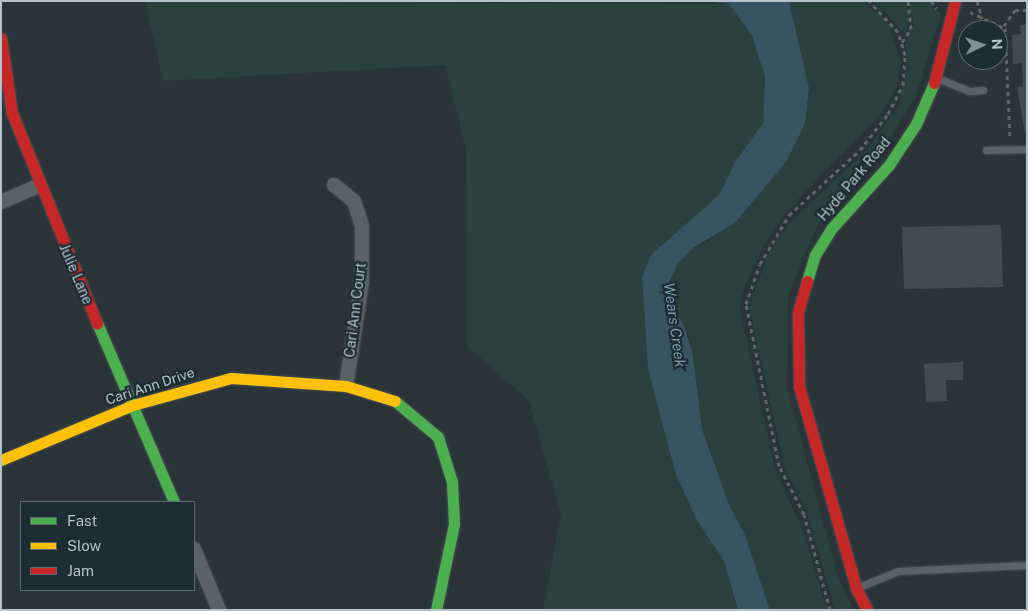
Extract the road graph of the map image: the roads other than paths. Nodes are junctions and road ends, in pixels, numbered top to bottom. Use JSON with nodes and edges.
{"nodes":[{"id":1,"x":954,"y":6,"type":"edge"},
{"id":2,"x":1,"y":38,"type":"edge"},
{"id":3,"x":936,"y":78,"type":"junction"},
{"id":4,"x":983,"y":90,"type":"dead end"},
{"id":5,"x":1027,"y":149,"type":"edge"},
{"id":6,"x":986,"y":150,"type":"dead end"},
{"id":7,"x":334,"y":184,"type":"dead end"},
{"id":8,"x":38,"y":186,"type":"junction"},
{"id":9,"x":1,"y":202,"type":"edge"},
{"id":10,"x":346,"y":386,"type":"junction"},
{"id":11,"x":133,"y":405,"type":"junction"},
{"id":12,"x":1,"y":460,"type":"edge"},
{"id":13,"x":174,"y":501,"type":"edge"},
{"id":14,"x":195,"y":551,"type":"edge"},
{"id":15,"x":1027,"y":565,"type":"edge"},
{"id":16,"x":856,"y":588,"type":"junction"},
{"id":17,"x":219,"y":610,"type":"edge"},
{"id":18,"x":436,"y":610,"type":"edge"},
{"id":19,"x":867,"y":610,"type":"edge"}],
"edges":[{"from":1,"to":3,"type":"street","name":"Hyde Park Road"},
{"from":2,"to":8,"type":"street","name":"Julie Lane"},
{"from":3,"to":4,"type":"lane"},
{"from":3,"to":16,"type":"street","name":"Hyde Park Road"},
{"from":5,"to":6,"type":"lane"},
{"from":7,"to":10,"type":"street","name":"Cari Ann Court"},
{"from":8,"to":9,"type":"street"},
{"from":8,"to":11,"type":"street","name":"Julie Lane"},
{"from":10,"to":11,"type":"street","name":"Cari Ann Drive"},
{"from":10,"to":18,"type":"street","name":"Cari Ann Drive"},
{"from":11,"to":12,"type":"street","name":"Cari Ann Drive"},
{"from":11,"to":13,"type":"street","name":"Julie Lane"},
{"from":14,"to":17,"type":"street"},
{"from":15,"to":16,"type":"lane"},
{"from":16,"to":19,"type":"street","name":"Hyde Park Road"}]}
